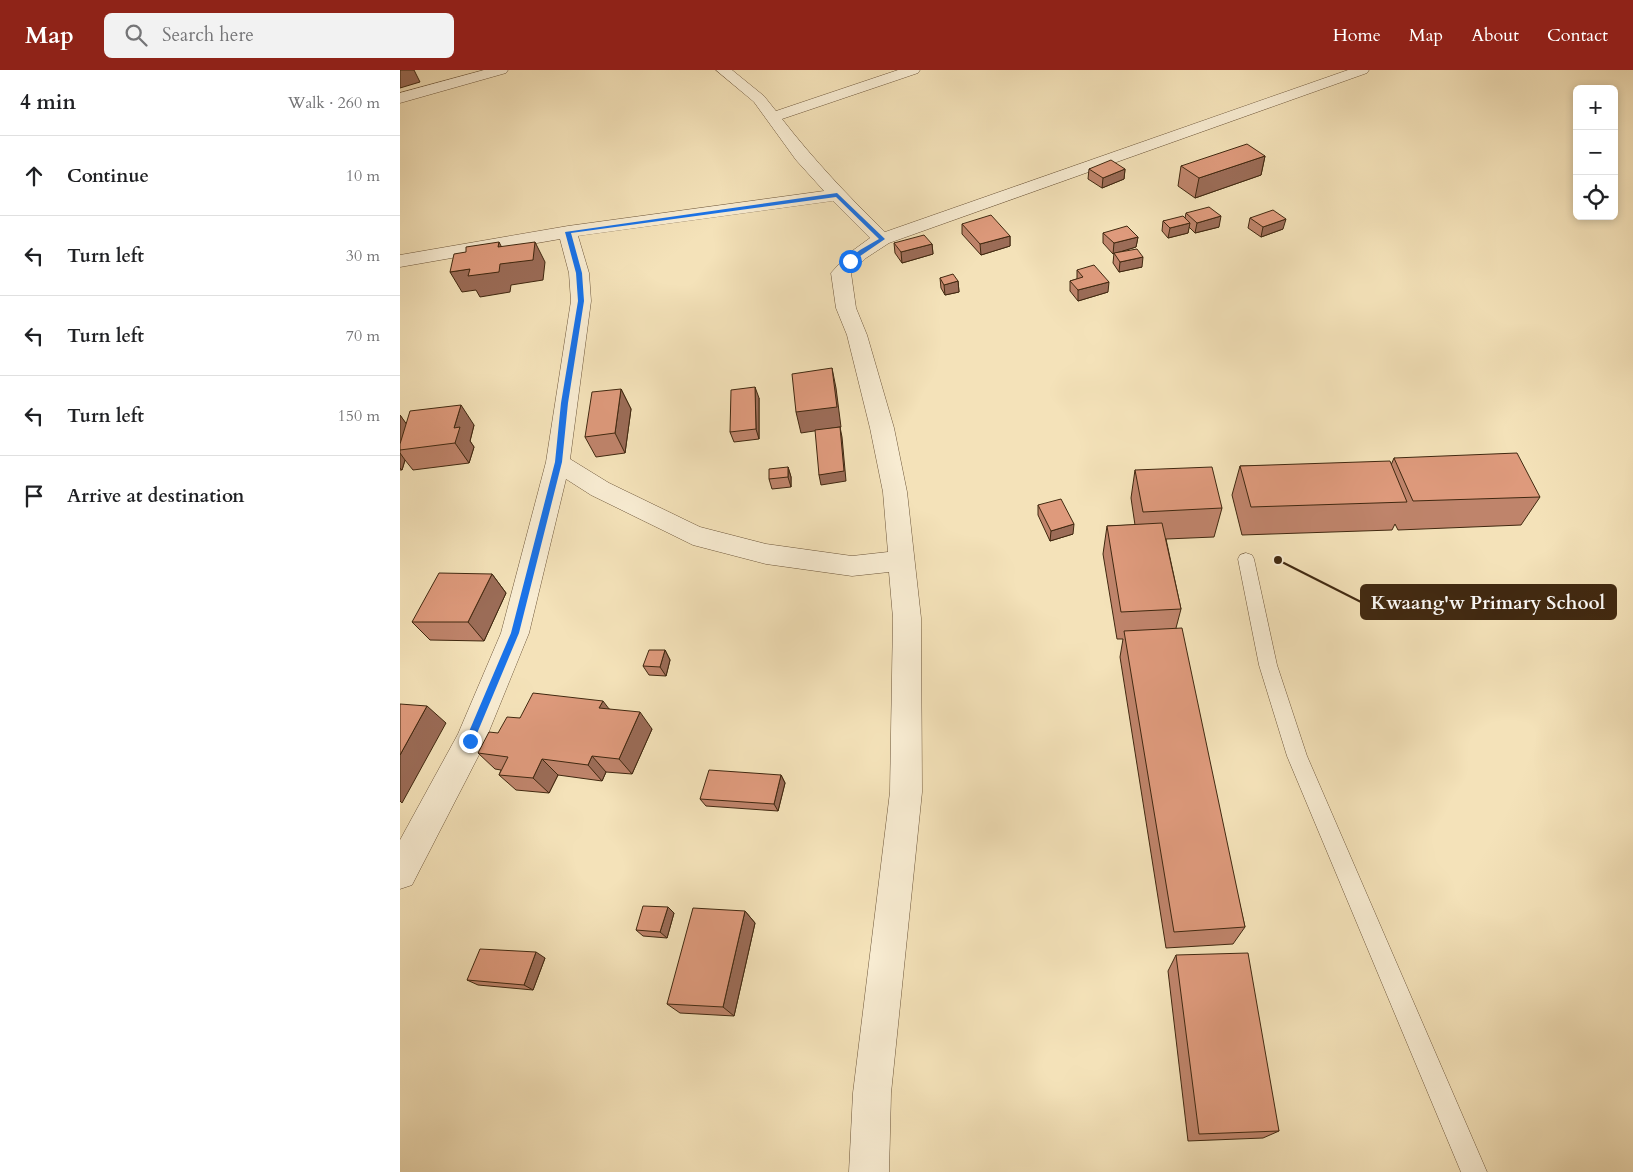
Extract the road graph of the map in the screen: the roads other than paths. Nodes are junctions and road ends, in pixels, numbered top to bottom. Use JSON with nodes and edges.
{"nodes":[{"id":1,"x":436,"y":70,"type":"edge"},
{"id":2,"x":501,"y":70,"type":"edge"},
{"id":3,"x":723,"y":70,"type":"edge"},
{"id":4,"x":913,"y":70,"type":"edge"},
{"id":5,"x":1362,"y":70,"type":"edge"},
{"id":6,"x":453,"y":83,"type":"junction"},
{"id":7,"x":400,"y":98,"type":"edge"},
{"id":8,"x":772,"y":116,"type":"junction"},
{"id":9,"x":837,"y":195,"type":"junction"},
{"id":10,"x":568,"y":232,"type":"junction"},
{"id":11,"x":882,"y":239,"type":"junction"},
{"id":12,"x":400,"y":261,"type":"edge"},
{"id":13,"x":558,"y":462,"type":"junction"},
{"id":14,"x":1246,"y":559,"type":"dead end"},
{"id":15,"x":902,"y":561,"type":"junction"},
{"id":16,"x":400,"y":873,"type":"edge"},
{"id":17,"x":869,"y":1172,"type":"edge"},
{"id":18,"x":1474,"y":1172,"type":"edge"}],
"edges":[{"from":1,"to":6,"type":"street"},
{"from":2,"to":6,"type":"street"},
{"from":3,"to":8,"type":"street"},
{"from":4,"to":8,"type":"street"},
{"from":5,"to":11,"type":"street"},
{"from":6,"to":7,"type":"street"},
{"from":8,"to":9,"type":"street"},
{"from":9,"to":10,"type":"street"},
{"from":9,"to":11,"type":"street"},
{"from":10,"to":12,"type":"street"},
{"from":10,"to":13,"type":"street"},
{"from":11,"to":15,"type":"street"},
{"from":13,"to":15,"type":"street"},
{"from":13,"to":16,"type":"street"},
{"from":14,"to":18,"type":"lane"},
{"from":15,"to":17,"type":"street"}]}
